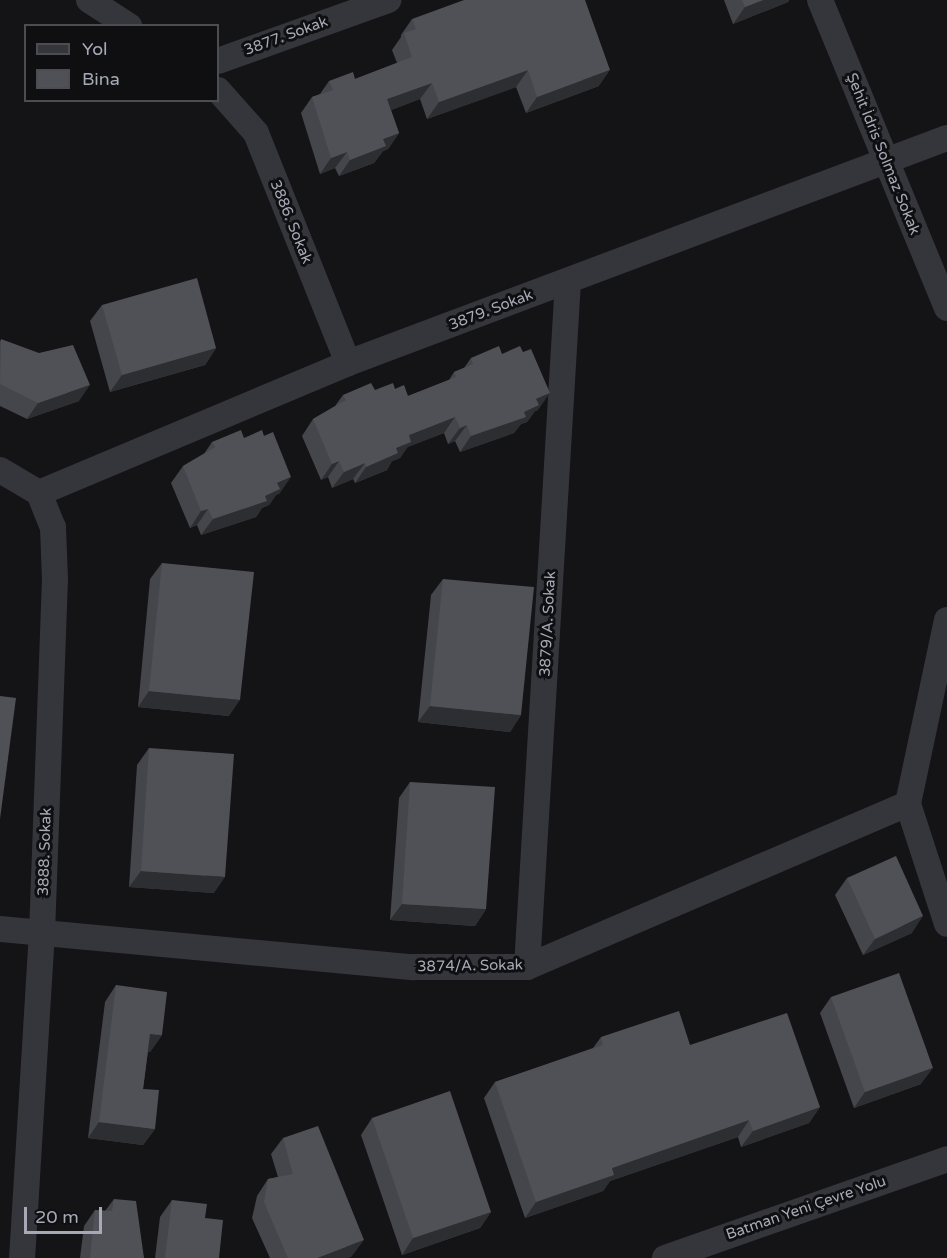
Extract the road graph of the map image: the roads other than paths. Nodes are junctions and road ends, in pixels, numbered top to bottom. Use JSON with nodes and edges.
{"nodes":[{"id":1,"x":88,"y":0,"type":"edge"},
{"id":2,"x":388,"y":0,"type":"edge"},
{"id":3,"x":820,"y":0,"type":"edge"},
{"id":4,"x":126,"y":24,"type":"edge"},
{"id":5,"x":219,"y":61,"type":"edge"},
{"id":6,"x":219,"y":91,"type":"edge"},
{"id":7,"x":947,"y":138,"type":"edge"},
{"id":8,"x":884,"y":159,"type":"junction"},
{"id":9,"x":568,"y":281,"type":"junction"},
{"id":10,"x":947,"y":308,"type":"edge"},
{"id":11,"x":348,"y":363,"type":"junction"},
{"id":12,"x":0,"y":470,"type":"edge"},
{"id":13,"x":39,"y":494,"type":"junction"},
{"id":14,"x":947,"y":620,"type":"edge"},
{"id":15,"x":908,"y":804,"type":"junction"},
{"id":16,"x":947,"y":924,"type":"edge"},
{"id":17,"x":0,"y":929,"type":"edge"},
{"id":18,"x":42,"y":932,"type":"junction"},
{"id":19,"x":527,"y":967,"type":"junction"},
{"id":20,"x":947,"y":1159,"type":"edge"},
{"id":21,"x":22,"y":1258,"type":"edge"},
{"id":22,"x":666,"y":1258,"type":"edge"}],
"edges":[{"from":1,"to":4,"type":"street"},
{"from":2,"to":5,"type":"street","name":"3877. Sokak"},
{"from":3,"to":8,"type":"street","name":"Şehit İdris Solmaz Sokak"},
{"from":6,"to":11,"type":"street","name":"3886. Sokak"},
{"from":7,"to":8,"type":"street","name":"3879. Sokak"},
{"from":8,"to":9,"type":"street","name":"3879. Sokak"},
{"from":8,"to":10,"type":"street","name":"Şehit İdris Solmaz Sokak"},
{"from":9,"to":11,"type":"street","name":"3879. Sokak"},
{"from":9,"to":19,"type":"street","name":"3879/A. Sokak"},
{"from":11,"to":13,"type":"street","name":"3879. Sokak"},
{"from":12,"to":13,"type":"street"},
{"from":13,"to":18,"type":"street","name":"3888. Sokak"},
{"from":14,"to":15,"type":"street"},
{"from":15,"to":16,"type":"street"},
{"from":15,"to":19,"type":"street","name":"3874/A. Sokak"},
{"from":17,"to":18,"type":"street","name":"3874/A. Sokak"},
{"from":18,"to":19,"type":"street","name":"3874/A. Sokak"},
{"from":18,"to":21,"type":"street","name":"3888. Sokak"},
{"from":20,"to":22,"type":"street","name":"Batman Yeni Çevre Yolu"}]}
